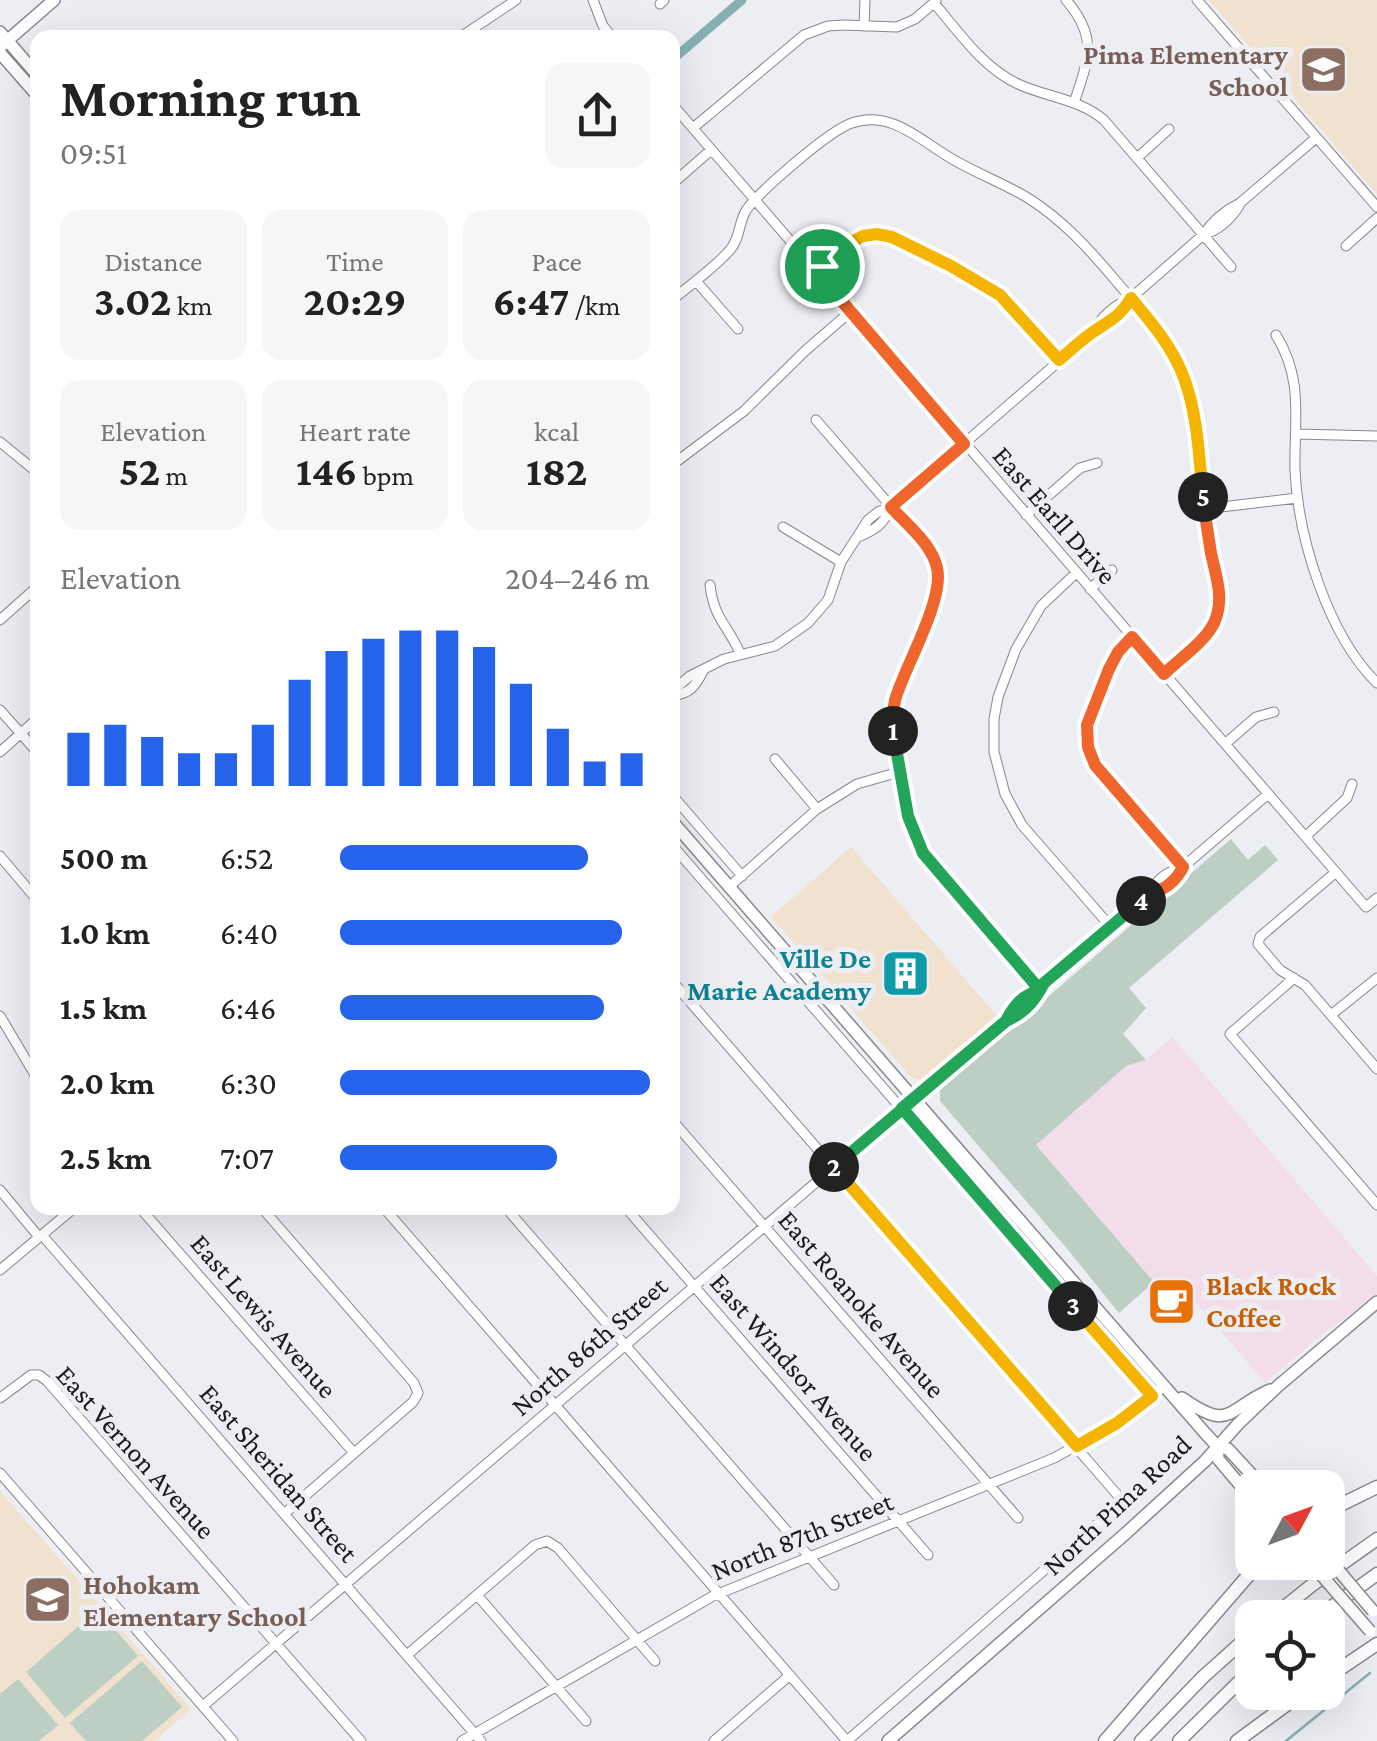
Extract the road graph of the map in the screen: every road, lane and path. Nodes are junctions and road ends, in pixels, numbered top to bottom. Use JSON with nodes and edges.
{"nodes":[{"id":1,"x":54,"y":0,"type":"edge"},
{"id":2,"x":516,"y":0,"type":"edge"},
{"id":3,"x":593,"y":0,"type":"edge"},
{"id":4,"x":865,"y":0,"type":"edge"},
{"id":5,"x":1066,"y":0,"type":"edge"},
{"id":6,"x":1197,"y":0,"type":"edge"},
{"id":7,"x":935,"y":1,"type":"edge"},
{"id":8,"x":864,"y":26,"type":"junction"},
{"id":9,"x":471,"y":30,"type":"edge"},
{"id":10,"x":607,"y":30,"type":"edge"},
{"id":11,"x":2,"y":43,"type":"edge"},
{"id":12,"x":30,"y":69,"type":"edge"},
{"id":13,"x":30,"y":84,"type":"edge"},
{"id":14,"x":1074,"y":103,"type":"junction"},
{"id":15,"x":680,"y":113,"type":"edge"},
{"id":16,"x":693,"y":128,"type":"junction"},
{"id":17,"x":1170,"y":129,"type":"dead end"},
{"id":18,"x":1316,"y":138,"type":"junction"},
{"id":19,"x":712,"y":150,"type":"junction"},
{"id":20,"x":1137,"y":158,"type":"junction"},
{"id":21,"x":680,"y":177,"type":"edge"},
{"id":22,"x":754,"y":201,"type":"junction"},
{"id":23,"x":1377,"y":207,"type":"edge"},
{"id":24,"x":1377,"y":218,"type":"edge"},
{"id":25,"x":1204,"y":236,"type":"junction"},
{"id":26,"x":1346,"y":246,"type":"dead end"},
{"id":27,"x":1230,"y":267,"type":"dead end"},
{"id":28,"x":816,"y":271,"type":"junction"},
{"id":29,"x":696,"y":280,"type":"junction"},
{"id":30,"x":680,"y":293,"type":"edge"},
{"id":31,"x":1131,"y":298,"type":"junction"},
{"id":32,"x":850,"y":312,"type":"junction"},
{"id":33,"x":738,"y":329,"type":"dead end"},
{"id":34,"x":1276,"y":334,"type":"dead end"},
{"id":35,"x":1059,"y":360,"type":"junction"},
{"id":36,"x":816,"y":420,"type":"dead end"},
{"id":37,"x":1296,"y":434,"type":"junction"},
{"id":38,"x":1377,"y":436,"type":"edge"},
{"id":39,"x":0,"y":442,"type":"edge"},
{"id":40,"x":964,"y":444,"type":"junction"},
{"id":41,"x":680,"y":459,"type":"edge"},
{"id":42,"x":1097,"y":463,"type":"dead end"},
{"id":43,"x":30,"y":465,"type":"edge"},
{"id":44,"x":1297,"y":498,"type":"junction"},
{"id":45,"x":891,"y":507,"type":"junction"},
{"id":46,"x":1204,"y":509,"type":"junction"},
{"id":47,"x":1026,"y":514,"type":"junction"},
{"id":48,"x":783,"y":527,"type":"dead end"},
{"id":49,"x":841,"y":562,"type":"junction"},
{"id":50,"x":1112,"y":570,"type":"dead end"},
{"id":51,"x":1076,"y":573,"type":"junction"},
{"id":52,"x":710,"y":584,"type":"dead end"},
{"id":53,"x":1090,"y":589,"type":"junction"},
{"id":54,"x":30,"y":593,"type":"edge"},
{"id":55,"x":0,"y":620,"type":"edge"},
{"id":56,"x":1132,"y":637,"type":"junction"},
{"id":57,"x":740,"y":653,"type":"junction"},
{"id":58,"x":1164,"y":674,"type":"junction"},
{"id":59,"x":680,"y":684,"type":"edge"},
{"id":60,"x":1377,"y":684,"type":"edge"},
{"id":61,"x":0,"y":710,"type":"edge"},
{"id":62,"x":1274,"y":712,"type":"dead end"},
{"id":63,"x":30,"y":725,"type":"edge"},
{"id":64,"x":20,"y":733,"type":"junction"},
{"id":65,"x":30,"y":744,"type":"edge"},
{"id":66,"x":1225,"y":744,"type":"junction"},
{"id":67,"x":0,"y":752,"type":"edge"},
{"id":68,"x":774,"y":759,"type":"dead end"},
{"id":69,"x":899,"y":772,"type":"junction"},
{"id":70,"x":1352,"y":784,"type":"dead end"},
{"id":71,"x":1268,"y":794,"type":"junction"},
{"id":72,"x":680,"y":805,"type":"edge"},
{"id":73,"x":816,"y":809,"type":"junction"},
{"id":74,"x":680,"y":831,"type":"edge"},
{"id":75,"x":1306,"y":836,"type":"junction"},
{"id":76,"x":680,"y":854,"type":"edge"},
{"id":77,"x":0,"y":856,"type":"edge"},
{"id":78,"x":1183,"y":867,"type":"junction"},
{"id":79,"x":1336,"y":872,"type":"junction"},
{"id":80,"x":742,"y":876,"type":"junction"},
{"id":81,"x":729,"y":887,"type":"junction"},
{"id":82,"x":30,"y":892,"type":"edge"},
{"id":83,"x":1377,"y":898,"type":"edge"},
{"id":84,"x":1110,"y":926,"type":"junction"},
{"id":85,"x":1294,"y":978,"type":"junction"},
{"id":86,"x":1377,"y":978,"type":"edge"},
{"id":87,"x":680,"y":990,"type":"edge"},
{"id":88,"x":1040,"y":990,"type":"junction"},
{"id":89,"x":1330,"y":1015,"type":"junction"},
{"id":90,"x":0,"y":1016,"type":"edge"},
{"id":91,"x":30,"y":1067,"type":"edge"},
{"id":92,"x":1377,"y":1069,"type":"edge"},
{"id":93,"x":915,"y":1098,"type":"junction"},
{"id":94,"x":902,"y":1108,"type":"junction"},
{"id":95,"x":680,"y":1129,"type":"edge"},
{"id":96,"x":834,"y":1166,"type":"junction"},
{"id":97,"x":0,"y":1190,"type":"edge"},
{"id":98,"x":1377,"y":1205,"type":"edge"},
{"id":99,"x":66,"y":1215,"type":"edge"},
{"id":100,"x":146,"y":1215,"type":"edge"},
{"id":101,"x":268,"y":1215,"type":"edge"},
{"id":102,"x":390,"y":1215,"type":"edge"},
{"id":103,"x":512,"y":1215,"type":"edge"},
{"id":104,"x":632,"y":1215,"type":"edge"},
{"id":105,"x":764,"y":1226,"type":"junction"},
{"id":106,"x":40,"y":1236,"type":"junction"},
{"id":107,"x":0,"y":1270,"type":"edge"},
{"id":108,"x":694,"y":1286,"type":"junction"},
{"id":109,"x":1377,"y":1302,"type":"edge"},
{"id":110,"x":625,"y":1344,"type":"junction"},
{"id":111,"x":1165,"y":1386,"type":"junction"},
{"id":112,"x":1278,"y":1386,"type":"junction"},
{"id":113,"x":1152,"y":1396,"type":"junction"},
{"id":114,"x":0,"y":1398,"type":"edge"},
{"id":115,"x":555,"y":1404,"type":"junction"},
{"id":116,"x":1077,"y":1446,"type":"junction"},
{"id":117,"x":1217,"y":1446,"type":"junction"},
{"id":118,"x":354,"y":1454,"type":"junction"},
{"id":119,"x":1247,"y":1470,"type":"edge"},
{"id":120,"x":0,"y":1473,"type":"edge"},
{"id":121,"x":1235,"y":1479,"type":"edge"},
{"id":122,"x":989,"y":1485,"type":"junction"},
{"id":123,"x":1377,"y":1487,"type":"edge"},
{"id":124,"x":1345,"y":1503,"type":"edge"},
{"id":125,"x":284,"y":1514,"type":"junction"},
{"id":126,"x":1018,"y":1518,"type":"dead end"},
{"id":127,"x":899,"y":1521,"type":"junction"},
{"id":128,"x":1377,"y":1539,"type":"edge"},
{"id":129,"x":928,"y":1555,"type":"dead end"},
{"id":130,"x":810,"y":1557,"type":"junction"},
{"id":131,"x":1377,"y":1574,"type":"edge"},
{"id":132,"x":1345,"y":1578,"type":"edge"},
{"id":133,"x":1244,"y":1580,"type":"edge"},
{"id":134,"x":1325,"y":1580,"type":"edge"},
{"id":135,"x":345,"y":1584,"type":"junction"},
{"id":136,"x":834,"y":1586,"type":"dead end"},
{"id":137,"x":719,"y":1593,"type":"junction"},
{"id":138,"x":477,"y":1595,"type":"junction"},
{"id":139,"x":1293,"y":1600,"type":"edge"},
{"id":140,"x":1341,"y":1600,"type":"edge"},
{"id":141,"x":1377,"y":1615,"type":"edge"},
{"id":142,"x":1375,"y":1638,"type":"edge"},
{"id":143,"x":637,"y":1640,"type":"junction"},
{"id":144,"x":276,"y":1644,"type":"junction"},
{"id":145,"x":1235,"y":1649,"type":"edge"},
{"id":146,"x":408,"y":1655,"type":"junction"},
{"id":147,"x":656,"y":1662,"type":"dead end"},
{"id":148,"x":1345,"y":1663,"type":"edge"},
{"id":149,"x":790,"y":1675,"type":"junction"},
{"id":150,"x":1235,"y":1685,"type":"edge"},
{"id":151,"x":556,"y":1687,"type":"junction"},
{"id":152,"x":203,"y":1706,"type":"junction"},
{"id":153,"x":1279,"y":1710,"type":"edge"},
{"id":154,"x":586,"y":1721,"type":"dead end"},
{"id":155,"x":478,"y":1737,"type":"edge"},
{"id":156,"x":234,"y":1741,"type":"edge"},
{"id":157,"x":361,"y":1741,"type":"edge"},
{"id":158,"x":462,"y":1741,"type":"edge"},
{"id":159,"x":714,"y":1741,"type":"edge"},
{"id":160,"x":847,"y":1741,"type":"edge"},
{"id":161,"x":888,"y":1741,"type":"edge"},
{"id":162,"x":1105,"y":1741,"type":"edge"},
{"id":163,"x":1141,"y":1741,"type":"edge"},
{"id":164,"x":1179,"y":1741,"type":"edge"},
{"id":165,"x":1237,"y":1741,"type":"edge"}],
"edges":[{"from":1,"to":11,"type":"main road"},
{"from":2,"to":9,"type":"street"},
{"from":3,"to":10,"type":"street"},
{"from":4,"to":8,"type":"street"},
{"from":5,"to":14,"type":"street"},
{"from":6,"to":18,"type":"street"},
{"from":7,"to":8,"type":"street"},
{"from":7,"to":14,"type":"street"},
{"from":8,"to":16,"type":"street"},
{"from":11,"to":12,"type":"main road"},
{"from":11,"to":13,"type":"main road"},
{"from":14,"to":20,"type":"street"},
{"from":15,"to":16,"type":"street","name":"East Earll Drive"},
{"from":16,"to":19,"type":"street","name":"East Earll Drive"},
{"from":17,"to":20,"type":"street"},
{"from":18,"to":23,"type":"street"},
{"from":18,"to":25,"type":"street"},
{"from":19,"to":21,"type":"street"},
{"from":19,"to":22,"type":"street","name":"East Earll Drive"},
{"from":20,"to":25,"type":"street"},
{"from":22,"to":28,"type":"street","name":"East Earll Drive"},
{"from":22,"to":29,"type":"street"},
{"from":22,"to":31,"type":"street"},
{"from":24,"to":26,"type":"street"},
{"from":25,"to":27,"type":"street"},
{"from":25,"to":31,"type":"street"},
{"from":28,"to":32,"type":"street","name":"East Earll Drive"},
{"from":28,"to":35,"type":"street"},
{"from":29,"to":30,"type":"street"},
{"from":29,"to":33,"type":"street"},
{"from":31,"to":35,"type":"street"},
{"from":31,"to":46,"type":"street"},
{"from":32,"to":40,"type":"street","name":"East Earll Drive"},
{"from":32,"to":41,"type":"street"},
{"from":34,"to":37,"type":"street"},
{"from":35,"to":40,"type":"street"},
{"from":36,"to":45,"type":"street"},
{"from":37,"to":38,"type":"street"},
{"from":37,"to":44,"type":"street"},
{"from":39,"to":43,"type":"street"},
{"from":40,"to":45,"type":"street"},
{"from":40,"to":47,"type":"street","name":"East Earll Drive"},
{"from":42,"to":47,"type":"street"},
{"from":44,"to":46,"type":"street"},
{"from":44,"to":60,"type":"street"},
{"from":45,"to":49,"type":"street"},
{"from":45,"to":69,"type":"street"},
{"from":46,"to":58,"type":"street"},
{"from":47,"to":51,"type":"street","name":"East Earll Drive"},
{"from":48,"to":49,"type":"street"},
{"from":49,"to":57,"type":"street"},
{"from":50,"to":53,"type":"street"},
{"from":51,"to":53,"type":"street","name":"East Earll Drive"},
{"from":51,"to":84,"type":"street"},
{"from":52,"to":57,"type":"street"},
{"from":53,"to":56,"type":"street","name":"East Earll Drive"},
{"from":54,"to":55,"type":"street"},
{"from":56,"to":58,"type":"street","name":"East Earll Drive"},
{"from":56,"to":78,"type":"street"},
{"from":57,"to":59,"type":"street"},
{"from":58,"to":66,"type":"street","name":"East Earll Drive"},
{"from":61,"to":64,"type":"street"},
{"from":62,"to":66,"type":"street"},
{"from":63,"to":64,"type":"street"},
{"from":64,"to":65,"type":"street"},
{"from":64,"to":67,"type":"street"},
{"from":66,"to":71,"type":"street","name":"East Earll Drive"},
{"from":68,"to":73,"type":"street"},
{"from":69,"to":73,"type":"street"},
{"from":69,"to":88,"type":"street"},
{"from":70,"to":75,"type":"street"},
{"from":71,"to":75,"type":"street","name":"East Earll Drive"},
{"from":71,"to":78,"type":"street","name":"North 86th Street"},
{"from":72,"to":80,"type":"street"},
{"from":73,"to":80,"type":"street"},
{"from":74,"to":81,"type":"main road"},
{"from":75,"to":79,"type":"street","name":"East Earll Drive"},
{"from":76,"to":94,"type":"street"},
{"from":77,"to":82,"type":"street"},
{"from":78,"to":84,"type":"street","name":"North 86th Street"},
{"from":79,"to":83,"type":"street","name":"East Earll Drive"},
{"from":79,"to":85,"type":"street"},
{"from":80,"to":81,"type":"street"},
{"from":81,"to":93,"type":"main road"},
{"from":84,"to":88,"type":"street","name":"North 86th Street"},
{"from":85,"to":89,"type":"street"},
{"from":85,"to":98,"type":"street"},
{"from":86,"to":89,"type":"street"},
{"from":87,"to":96,"type":"street"},
{"from":88,"to":93,"type":"street","name":"North 86th Street"},
{"from":89,"to":92,"type":"street"},
{"from":90,"to":91,"type":"street"},
{"from":93,"to":94,"type":"street","name":"North 86th Street"},
{"from":93,"to":111,"type":"main road"},
{"from":94,"to":96,"type":"street","name":"North 86th Street"},
{"from":94,"to":113,"type":"street"},
{"from":95,"to":105,"type":"street","name":"East Roanoke Avenue"},
{"from":96,"to":105,"type":"street","name":"North 86th Street"},
{"from":96,"to":116,"type":"street"},
{"from":97,"to":106,"type":"street","name":"East Sheridan Street"},
{"from":99,"to":106,"type":"street"},
{"from":100,"to":118,"type":"street","name":"East Lewis Avenue"},
{"from":101,"to":118,"type":"street"},
{"from":102,"to":115,"type":"street"},
{"from":103,"to":110,"type":"street"},
{"from":104,"to":108,"type":"street","name":"East Windsor Avenue"},
{"from":105,"to":108,"type":"street","name":"North 86th Street"},
{"from":105,"to":122,"type":"street","name":"East Roanoke Avenue"},
{"from":106,"to":107,"type":"street"},
{"from":106,"to":125,"type":"street","name":"East Sheridan Street"},
{"from":108,"to":110,"type":"street","name":"North 86th Street"},
{"from":108,"to":127,"type":"street","name":"East Windsor Avenue"},
{"from":109,"to":112,"type":"main road","name":"North Pima Road"},
{"from":110,"to":115,"type":"street","name":"North 86th Street"},
{"from":110,"to":130,"type":"street"},
{"from":111,"to":112,"type":"main road"},
{"from":111,"to":113,"type":"street","name":"North 87th Street"},
{"from":111,"to":117,"type":"main road"},
{"from":112,"to":117,"type":"main road","name":"North Pima Road"},
{"from":113,"to":116,"type":"street","name":"North 87th Street"},
{"from":114,"to":144,"type":"street","name":"East Vernon Avenue"},
{"from":115,"to":135,"type":"street","name":"North 86th Street"},
{"from":115,"to":137,"type":"street"},
{"from":116,"to":122,"type":"street","name":"North 87th Street"},
{"from":116,"to":160,"type":"street"},
{"from":117,"to":119,"type":"main road"},
{"from":117,"to":121,"type":"main road"},
{"from":117,"to":161,"type":"main road","name":"North Pima Road"},
{"from":118,"to":125,"type":"street"},
{"from":120,"to":152,"type":"street"},
{"from":122,"to":126,"type":"street","name":"East Roanoke Avenue"},
{"from":122,"to":127,"type":"street","name":"North 87th Street"},
{"from":123,"to":124,"type":"highway"},
{"from":125,"to":135,"type":"street","name":"East Sheridan Street"},
{"from":127,"to":129,"type":"street","name":"East Windsor Avenue"},
{"from":127,"to":130,"type":"street","name":"North 87th Street"},
{"from":128,"to":139,"type":"highway"},
{"from":130,"to":136,"type":"street"},
{"from":130,"to":137,"type":"street","name":"North 87th Street"},
{"from":131,"to":140,"type":"highway"},
{"from":132,"to":141,"type":"main road","bridge":true},
{"from":133,"to":162,"type":"highway"},
{"from":134,"to":142,"type":"main road","bridge":true},
{"from":135,"to":144,"type":"street","name":"North 86th Street"},
{"from":135,"to":146,"type":"street","name":"East Sheridan Street"},
{"from":137,"to":143,"type":"street","name":"North 87th Street"},
{"from":137,"to":149,"type":"street"},
{"from":138,"to":143,"type":"street"},
{"from":138,"to":146,"type":"street"},
{"from":138,"to":151,"type":"street"},
{"from":142,"to":148,"type":"highway"},
{"from":143,"to":147,"type":"street"},
{"from":143,"to":151,"type":"street","name":"North 87th Street"},
{"from":144,"to":152,"type":"street","name":"North 86th Street"},
{"from":144,"to":157,"type":"street","name":"East Vernon Avenue"},
{"from":145,"to":163,"type":"highway"},
{"from":146,"to":155,"type":"street","name":"East Sheridan Street"},
{"from":149,"to":159,"type":"street"},
{"from":149,"to":160,"type":"street"},
{"from":150,"to":164,"type":"highway"},
{"from":151,"to":154,"type":"street"},
{"from":151,"to":155,"type":"street","name":"North 87th Street"},
{"from":152,"to":156,"type":"street"},
{"from":153,"to":165,"type":"highway"},
{"from":155,"to":158,"type":"street","name":"North 87th Street"}]}
